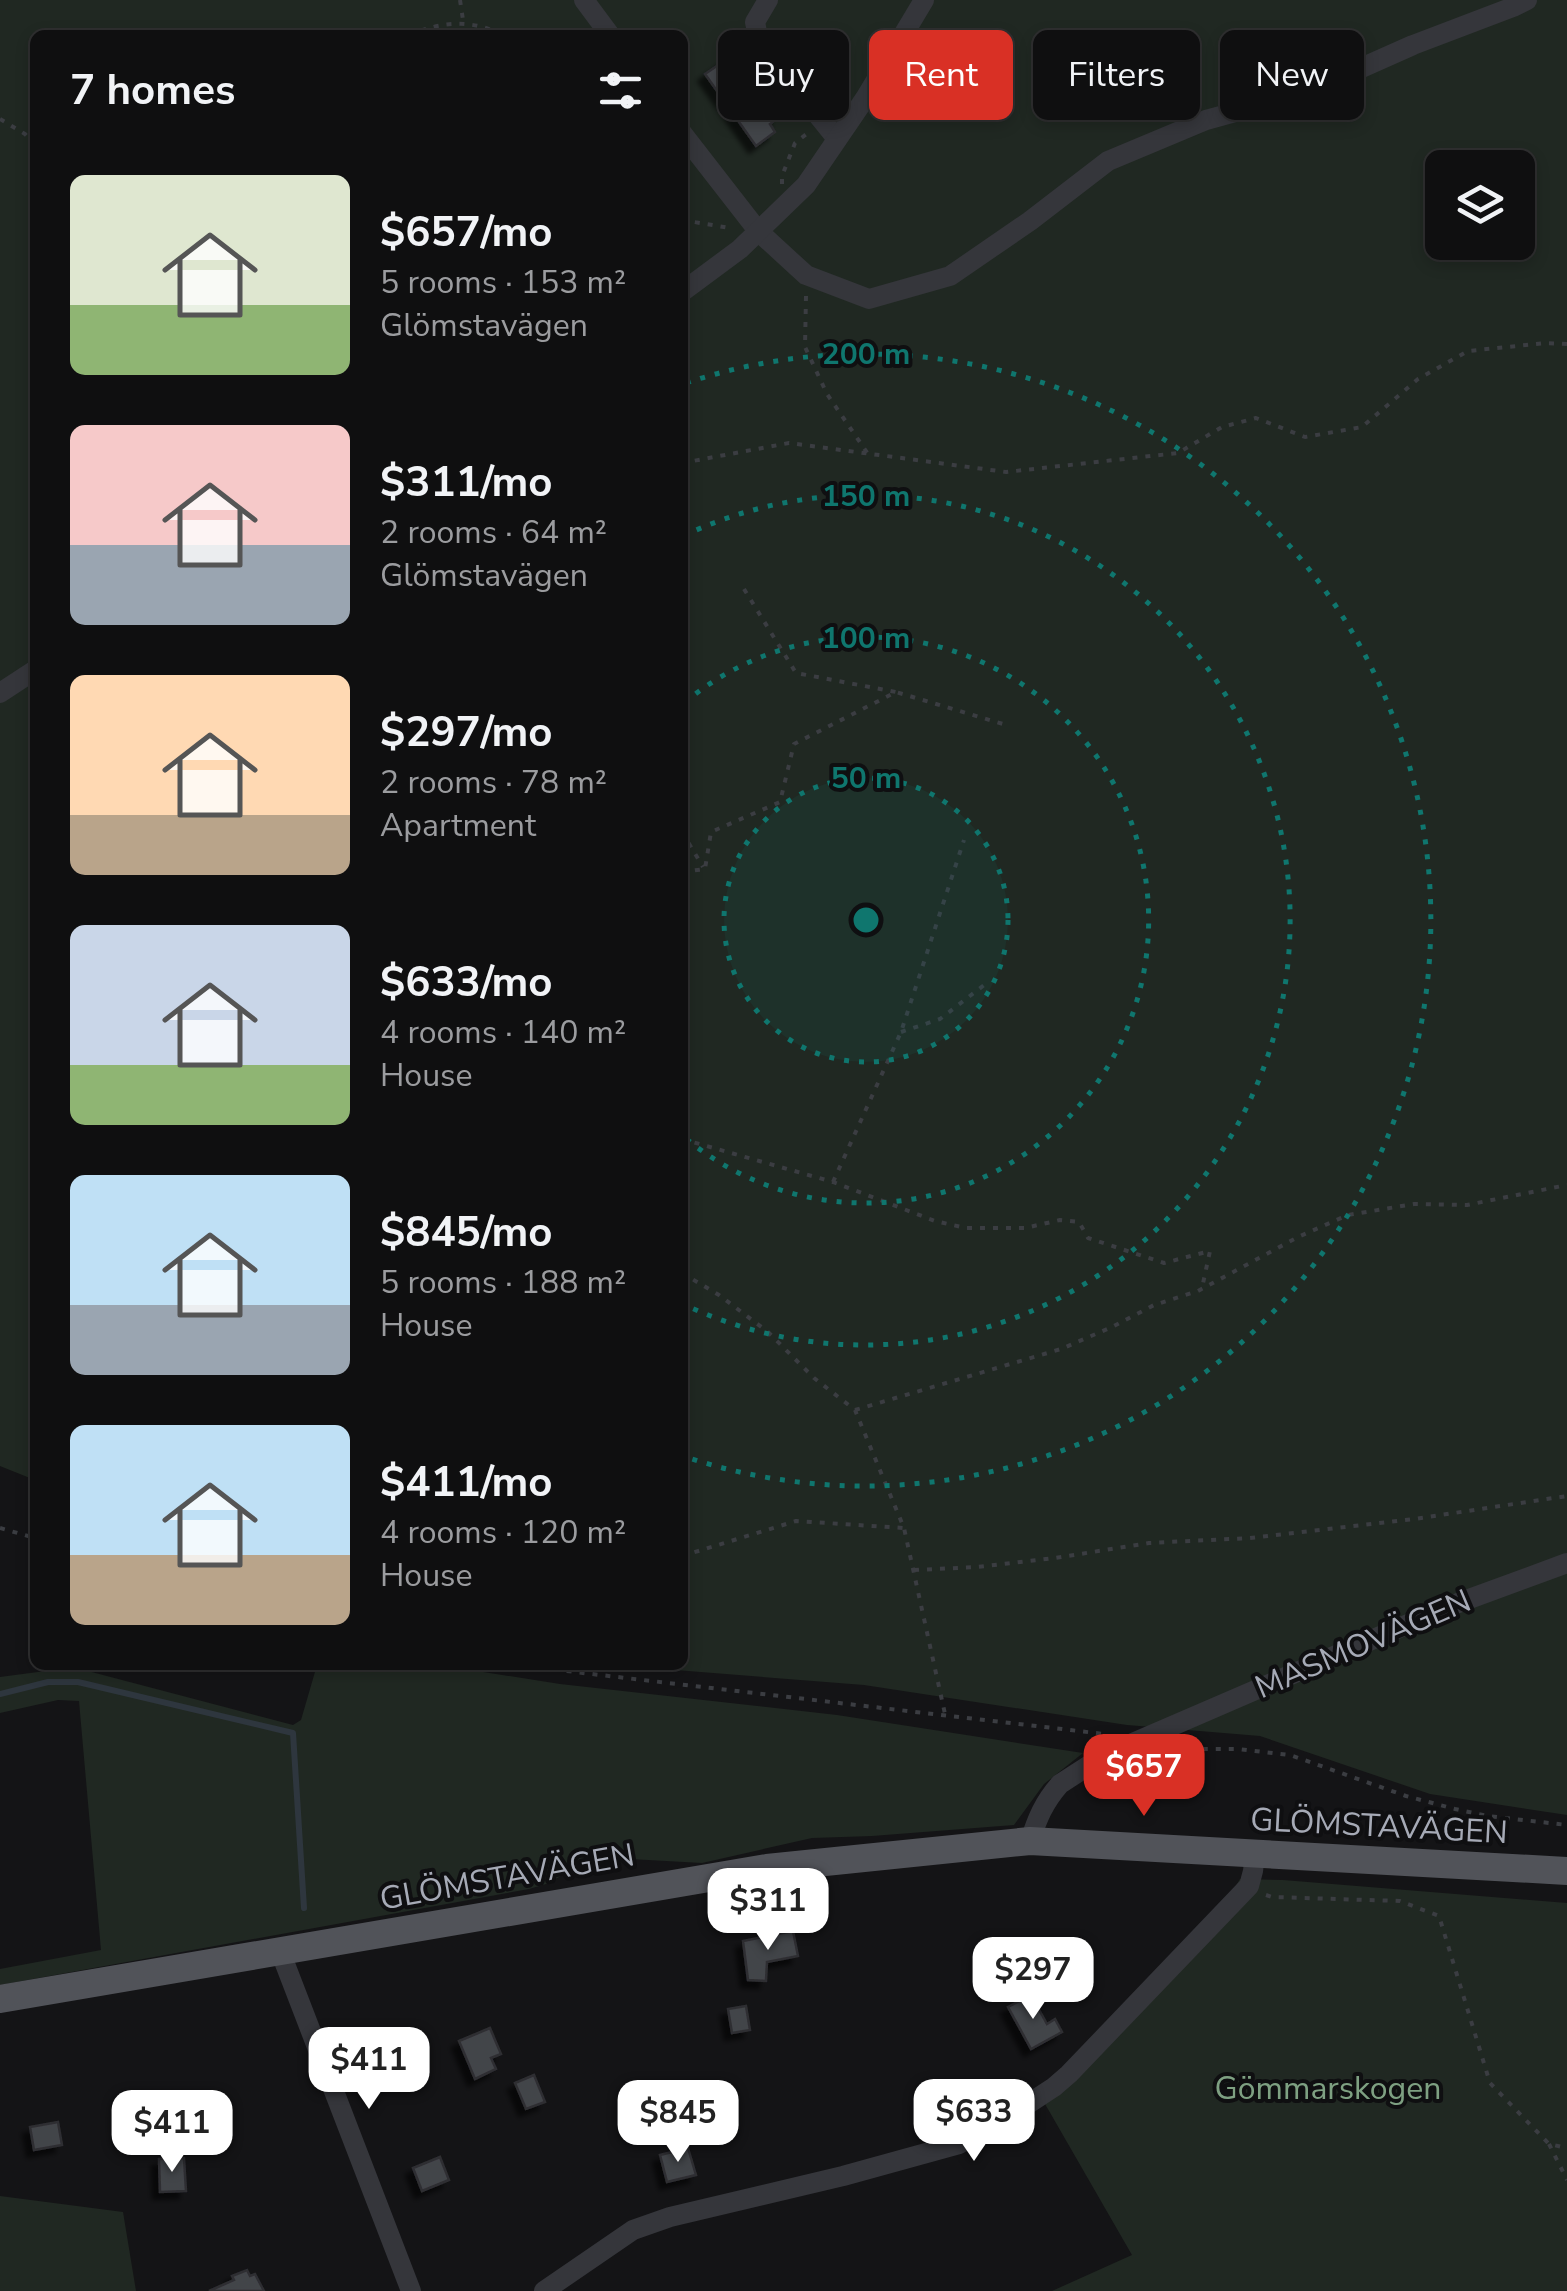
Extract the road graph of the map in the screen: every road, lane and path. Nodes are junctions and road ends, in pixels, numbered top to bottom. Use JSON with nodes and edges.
{"nodes":[{"id":1,"x":460,"y":0,"type":"edge"},
{"id":2,"x":584,"y":0,"type":"edge"},
{"id":3,"x":768,"y":0,"type":"edge"},
{"id":4,"x":924,"y":0,"type":"edge"},
{"id":5,"x":1527,"y":0,"type":"edge"},
{"id":6,"x":463,"y":22,"type":"junction"},
{"id":7,"x":421,"y":30,"type":"edge"},
{"id":8,"x":494,"y":30,"type":"edge"},
{"id":9,"x":606,"y":30,"type":"edge"},
{"id":10,"x":0,"y":119,"type":"edge"},
{"id":11,"x":822,"y":122,"type":"junction"},
{"id":12,"x":30,"y":139,"type":"edge"},
{"id":13,"x":838,"y":139,"type":"junction"},
{"id":14,"x":688,"y":141,"type":"edge"},
{"id":15,"x":786,"y":208,"type":"junction"},
{"id":16,"x":688,"y":221,"type":"edge"},
{"id":17,"x":759,"y":232,"type":"junction"},
{"id":18,"x":806,"y":275,"type":"junction"},
{"id":19,"x":688,"y":288,"type":"edge"},
{"id":20,"x":1567,"y":344,"type":"edge"},
{"id":21,"x":868,"y":454,"type":"junction"},
{"id":22,"x":688,"y":462,"type":"edge"},
{"id":23,"x":744,"y":589,"type":"dead end"},
{"id":24,"x":30,"y":673,"type":"edge"},
{"id":25,"x":896,"y":692,"type":"junction"},
{"id":26,"x":0,"y":693,"type":"edge"},
{"id":27,"x":1002,"y":724,"type":"dead end"},
{"id":28,"x":964,"y":840,"type":"dead end"},
{"id":29,"x":688,"y":842,"type":"edge"},
{"id":30,"x":705,"y":870,"type":"junction"},
{"id":31,"x":688,"y":871,"type":"edge"},
{"id":32,"x":988,"y":982,"type":"dead end"},
{"id":33,"x":901,"y":1032,"type":"junction"},
{"id":34,"x":688,"y":1140,"type":"edge"},
{"id":35,"x":833,"y":1182,"type":"junction"},
{"id":36,"x":1567,"y":1186,"type":"edge"},
{"id":37,"x":688,"y":1277,"type":"edge"},
{"id":38,"x":1202,"y":1288,"type":"junction"},
{"id":39,"x":856,"y":1410,"type":"junction"},
{"id":40,"x":1567,"y":1496,"type":"edge"},
{"id":41,"x":0,"y":1528,"type":"edge"},
{"id":42,"x":904,"y":1528,"type":"junction"},
{"id":43,"x":30,"y":1537,"type":"edge"},
{"id":44,"x":688,"y":1554,"type":"edge"},
{"id":45,"x":1567,"y":1563,"type":"edge"},
{"id":46,"x":914,"y":1570,"type":"junction"},
{"id":47,"x":559,"y":1670,"type":"edge"},
{"id":48,"x":945,"y":1714,"type":"junction"},
{"id":49,"x":1116,"y":1750,"type":"junction"},
{"id":50,"x":1567,"y":1824,"type":"edge"},
{"id":51,"x":1030,"y":1841,"type":"junction"},
{"id":52,"x":1254,"y":1854,"type":"junction"},
{"id":53,"x":1567,"y":1871,"type":"edge"},
{"id":54,"x":1248,"y":1886,"type":"junction"},
{"id":55,"x":280,"y":1951,"type":"junction"},
{"id":56,"x":0,"y":1999,"type":"edge"},
{"id":57,"x":1549,"y":2144,"type":"junction"},
{"id":58,"x":1567,"y":2148,"type":"edge"},
{"id":59,"x":1567,"y":2180,"type":"edge"},
{"id":60,"x":410,"y":2291,"type":"edge"},
{"id":61,"x":544,"y":2291,"type":"edge"}],
"edges":[{"from":1,"to":6,"type":"path"},
{"from":2,"to":9,"type":"street"},
{"from":3,"to":11,"type":"street"},
{"from":4,"to":13,"type":"street"},
{"from":5,"to":18,"type":"street"},
{"from":6,"to":7,"type":"path"},
{"from":6,"to":8,"type":"path"},
{"from":10,"to":12,"type":"path"},
{"from":11,"to":13,"type":"street"},
{"from":11,"to":15,"type":"path"},
{"from":13,"to":15,"type":"street"},
{"from":14,"to":17,"type":"street"},
{"from":15,"to":17,"type":"street"},
{"from":16,"to":17,"type":"path"},
{"from":17,"to":18,"type":"street"},
{"from":17,"to":19,"type":"street"},
{"from":18,"to":21,"type":"path"},
{"from":20,"to":21,"type":"path"},
{"from":21,"to":22,"type":"path"},
{"from":23,"to":25,"type":"path"},
{"from":24,"to":26,"type":"street"},
{"from":25,"to":27,"type":"path"},
{"from":25,"to":30,"type":"path"},
{"from":28,"to":33,"type":"path"},
{"from":29,"to":30,"type":"path"},
{"from":30,"to":31,"type":"path"},
{"from":32,"to":33,"type":"path"},
{"from":33,"to":35,"type":"path"},
{"from":34,"to":35,"type":"path"},
{"from":35,"to":38,"type":"path"},
{"from":36,"to":38,"type":"path"},
{"from":37,"to":39,"type":"path"},
{"from":38,"to":39,"type":"path"},
{"from":39,"to":42,"type":"path"},
{"from":40,"to":46,"type":"path"},
{"from":41,"to":43,"type":"path"},
{"from":42,"to":44,"type":"path"},
{"from":42,"to":46,"type":"path"},
{"from":45,"to":49,"type":"street","name":"MASMOVÄGEN"},
{"from":46,"to":48,"type":"path"},
{"from":47,"to":48,"type":"path"},
{"from":48,"to":49,"type":"path"},
{"from":49,"to":50,"type":"path"},
{"from":49,"to":51,"type":"street","name":"MASMOVÄGEN"},
{"from":51,"to":52,"type":"main road","name":"GLÖMSTAVÄGEN"},
{"from":51,"to":55,"type":"main road","name":"GLÖMSTAVÄGEN"},
{"from":52,"to":53,"type":"main road","name":"GLÖMSTAVÄGEN"},
{"from":52,"to":54,"type":"street"},
{"from":54,"to":57,"type":"path"},
{"from":54,"to":61,"type":"street"},
{"from":55,"to":56,"type":"main road","name":"GLÖMSTAVÄGEN"},
{"from":55,"to":60,"type":"street"},
{"from":57,"to":58,"type":"path"},
{"from":57,"to":59,"type":"path"}]}
